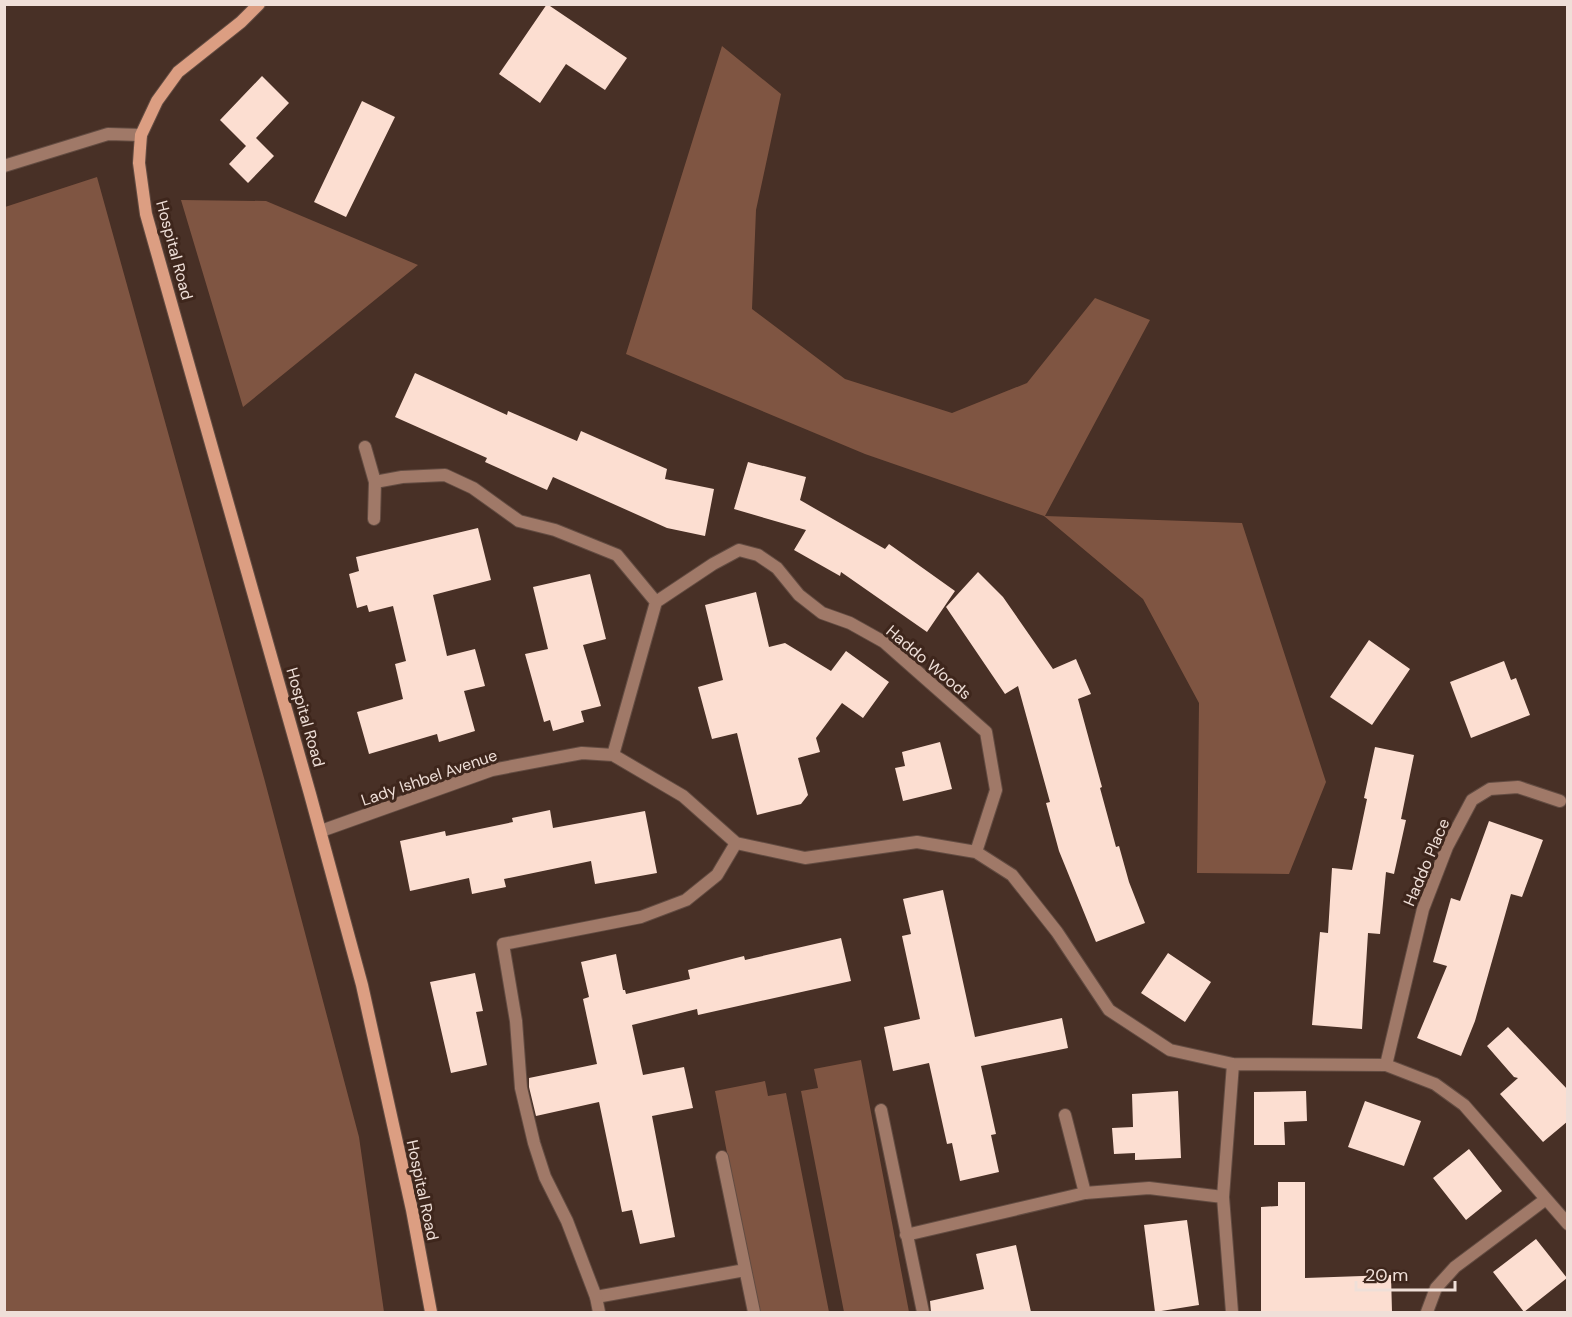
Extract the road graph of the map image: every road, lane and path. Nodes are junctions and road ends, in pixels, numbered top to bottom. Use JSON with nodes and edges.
{"nodes":[{"id":1,"x":259,"y":4,"type":"edge"},
{"id":2,"x":141,"y":135,"type":"junction"},
{"id":3,"x":4,"y":166,"type":"edge"},
{"id":4,"x":365,"y":447,"type":"dead end"},
{"id":5,"x":375,"y":482,"type":"junction"},
{"id":6,"x":374,"y":519,"type":"dead end"},
{"id":7,"x":656,"y":602,"type":"junction"},
{"id":8,"x":613,"y":755,"type":"junction"},
{"id":9,"x":1560,"y":801,"type":"dead end"},
{"id":10,"x":321,"y":831,"type":"junction"},
{"id":11,"x":736,"y":843,"type":"junction"},
{"id":12,"x":976,"y":852,"type":"junction"},
{"id":13,"x":1233,"y":1064,"type":"junction"},
{"id":14,"x":1386,"y":1065,"type":"junction"},
{"id":15,"x":881,"y":1110,"type":"dead end"},
{"id":16,"x":1065,"y":1115,"type":"dead end"},
{"id":17,"x":722,"y":1157,"type":"dead end"},
{"id":18,"x":1085,"y":1193,"type":"junction"},
{"id":19,"x":1223,"y":1197,"type":"junction"},
{"id":20,"x":1546,"y":1199,"type":"junction"},
{"id":21,"x":1568,"y":1224,"type":"edge"},
{"id":22,"x":906,"y":1234,"type":"junction"},
{"id":23,"x":745,"y":1270,"type":"junction"},
{"id":24,"x":596,"y":1297,"type":"junction"},
{"id":25,"x":430,"y":1312,"type":"edge"},
{"id":26,"x":600,"y":1312,"type":"edge"},
{"id":27,"x":754,"y":1312,"type":"edge"},
{"id":28,"x":923,"y":1312,"type":"edge"},
{"id":29,"x":1232,"y":1312,"type":"edge"},
{"id":30,"x":1427,"y":1312,"type":"edge"}],
"edges":[{"from":1,"to":2,"type":"main road"},
{"from":2,"to":3,"type":"street"},
{"from":2,"to":10,"type":"main road","name":"Hospital Road"},
{"from":4,"to":5,"type":"street"},
{"from":5,"to":6,"type":"street"},
{"from":5,"to":7,"type":"street"},
{"from":7,"to":8,"type":"street"},
{"from":7,"to":12,"type":"street","name":"Haddo Woods"},
{"from":8,"to":10,"type":"street","name":"Lady Ishbel Avenue"},
{"from":8,"to":11,"type":"street","name":"Lady Ishbel Avenue"},
{"from":9,"to":14,"type":"street","name":"Haddo Place"},
{"from":10,"to":25,"type":"main road","name":"Hospital Road"},
{"from":11,"to":12,"type":"street"},
{"from":11,"to":24,"type":"street"},
{"from":12,"to":13,"type":"street"},
{"from":13,"to":14,"type":"street"},
{"from":13,"to":19,"type":"street"},
{"from":14,"to":20,"type":"street"},
{"from":15,"to":22,"type":"street"},
{"from":16,"to":18,"type":"street"},
{"from":17,"to":23,"type":"street"},
{"from":18,"to":19,"type":"street"},
{"from":18,"to":22,"type":"street"},
{"from":19,"to":29,"type":"street"},
{"from":20,"to":21,"type":"street"},
{"from":20,"to":30,"type":"street"},
{"from":22,"to":28,"type":"street"},
{"from":23,"to":24,"type":"street"},
{"from":23,"to":27,"type":"street"},
{"from":24,"to":26,"type":"street"}]}
